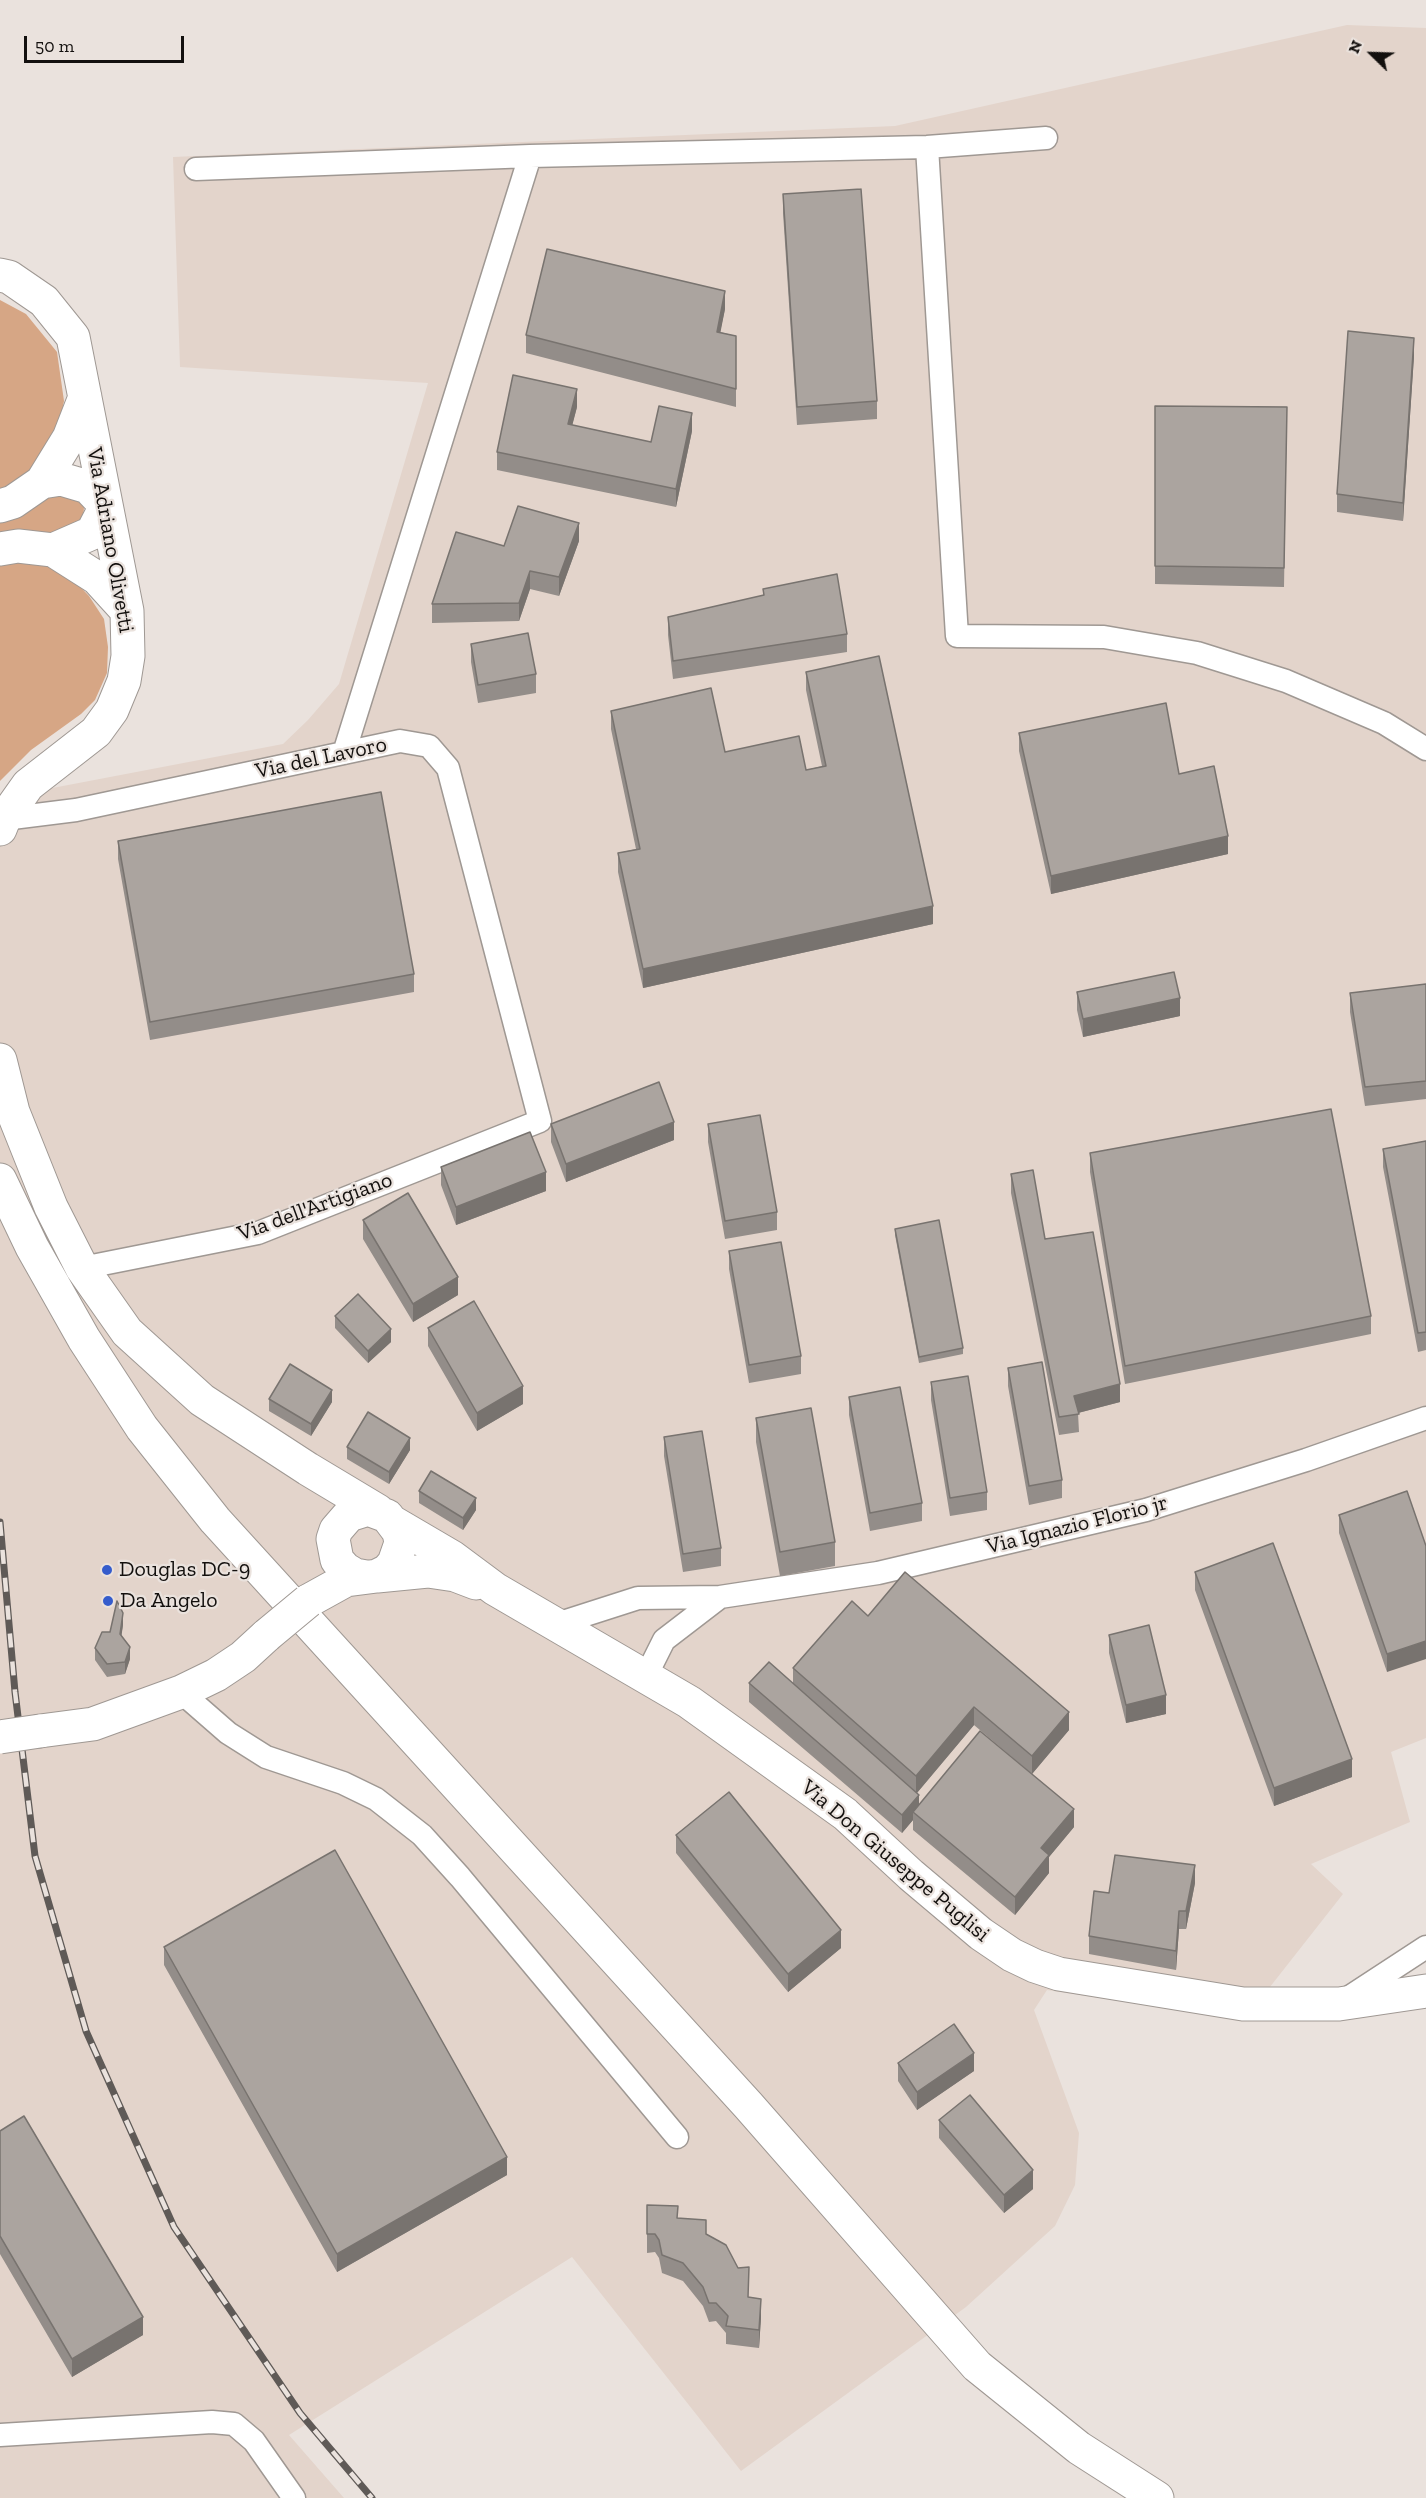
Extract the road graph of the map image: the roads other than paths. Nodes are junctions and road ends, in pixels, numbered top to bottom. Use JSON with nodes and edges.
{"nodes":[{"id":1,"x":1046,"y":138,"type":"dead end"},
{"id":2,"x":927,"y":147,"type":"junction"},
{"id":3,"x":530,"y":156,"type":"junction"},
{"id":4,"x":196,"y":169,"type":"dead end"},
{"id":5,"x":0,"y":275,"type":"edge"},
{"id":6,"x":85,"y":397,"type":"junction"},
{"id":7,"x":42,"y":482,"type":"junction"},
{"id":8,"x":0,"y":506,"type":"edge"},
{"id":9,"x":106,"y":506,"type":"junction"},
{"id":10,"x":0,"y":549,"type":"edge"},
{"id":11,"x":54,"y":550,"type":"junction"},
{"id":12,"x":127,"y":611,"type":"junction"},
{"id":13,"x":1426,"y":748,"type":"edge"},
{"id":14,"x":344,"y":753,"type":"junction"},
{"id":15,"x":2,"y":824,"type":"edge"},
{"id":16,"x":0,"y":1060,"type":"edge"},
{"id":17,"x":540,"y":1120,"type":"joint"},
{"id":18,"x":0,"y":1180,"type":"edge"},
{"id":19,"x":82,"y":1269,"type":"junction"},
{"id":20,"x":1426,"y":1418,"type":"edge"},
{"id":21,"x":308,"y":1469,"type":"junction"},
{"id":22,"x":386,"y":1517,"type":"junction"},
{"id":23,"x":335,"y":1540,"type":"junction"},
{"id":24,"x":372,"y":1576,"type":"junction"},
{"id":25,"x":495,"y":1589,"type":"junction"},
{"id":26,"x":720,"y":1597,"type":"junction"},
{"id":27,"x":308,"y":1601,"type":"junction"},
{"id":28,"x":557,"y":1624,"type":"junction"},
{"id":29,"x":645,"y":1676,"type":"junction"},
{"id":30,"x":181,"y":1692,"type":"junction"},
{"id":31,"x":0,"y":1737,"type":"edge"},
{"id":32,"x":1426,"y":1947,"type":"edge"},
{"id":33,"x":1426,"y":1991,"type":"edge"},
{"id":34,"x":1340,"y":2004,"type":"junction"},
{"id":35,"x":677,"y":2137,"type":"dead end"},
{"id":36,"x":0,"y":2435,"type":"edge"},
{"id":37,"x":294,"y":2498,"type":"edge"},
{"id":38,"x":1157,"y":2498,"type":"edge"}],
"edges":[{"from":1,"to":2,"type":"street"},
{"from":2,"to":3,"type":"street"},
{"from":2,"to":13,"type":"street"},
{"from":3,"to":4,"type":"street"},
{"from":3,"to":14,"type":"street"},
{"from":5,"to":6,"type":"main road","name":"Via Adriano Olivetti"},
{"from":6,"to":7,"type":"main road"},
{"from":6,"to":9,"type":"main road","name":"Via Adriano Olivetti"},
{"from":7,"to":8,"type":"main road"},
{"from":7,"to":9,"type":"main road"},
{"from":9,"to":11,"type":"main road"},
{"from":9,"to":12,"type":"main road","name":"Via Adriano Olivetti"},
{"from":10,"to":11,"type":"main road"},
{"from":11,"to":12,"type":"main road"},
{"from":12,"to":15,"type":"main road","name":"Via Adriano Olivetti"},
{"from":14,"to":15,"type":"street","name":"Via del Lavoro"},
{"from":14,"to":17,"type":"street","name":"Via del Lavoro"},
{"from":16,"to":19,"type":"main road"},
{"from":17,"to":19,"type":"street","name":"Via dell'Artigiano"},
{"from":18,"to":38,"type":"main road"},
{"from":19,"to":21,"type":"main road"},
{"from":20,"to":26,"type":"street","name":"Via Ignazio Florio jr"},
{"from":21,"to":22,"type":"main road"},
{"from":21,"to":23,"type":"main road"},
{"from":22,"to":23,"type":"main road"},
{"from":22,"to":24,"type":"main road"},
{"from":22,"to":25,"type":"main road","name":"Via Don Giuseppe Puglisi"},
{"from":23,"to":24,"type":"main road"},
{"from":23,"to":27,"type":"main road"},
{"from":24,"to":25,"type":"main road","name":"Via Don Giuseppe Puglisi"},
{"from":24,"to":27,"type":"main road"},
{"from":25,"to":28,"type":"main road","name":"Via Don Giuseppe Puglisi"},
{"from":26,"to":28,"type":"street","name":"Via Ignazio Florio jr"},
{"from":26,"to":29,"type":"street"},
{"from":27,"to":30,"type":"main road","bridge":true},
{"from":28,"to":29,"type":"main road","name":"Via Don Giuseppe Puglisi"},
{"from":29,"to":34,"type":"main road","name":"Via Don Giuseppe Puglisi"},
{"from":30,"to":31,"type":"main road","bridge":true},
{"from":30,"to":35,"type":"street"},
{"from":32,"to":34,"type":"street"},
{"from":33,"to":34,"type":"main road","name":"Via Don Giuseppe Puglisi"},
{"from":36,"to":37,"type":"street"}]}
